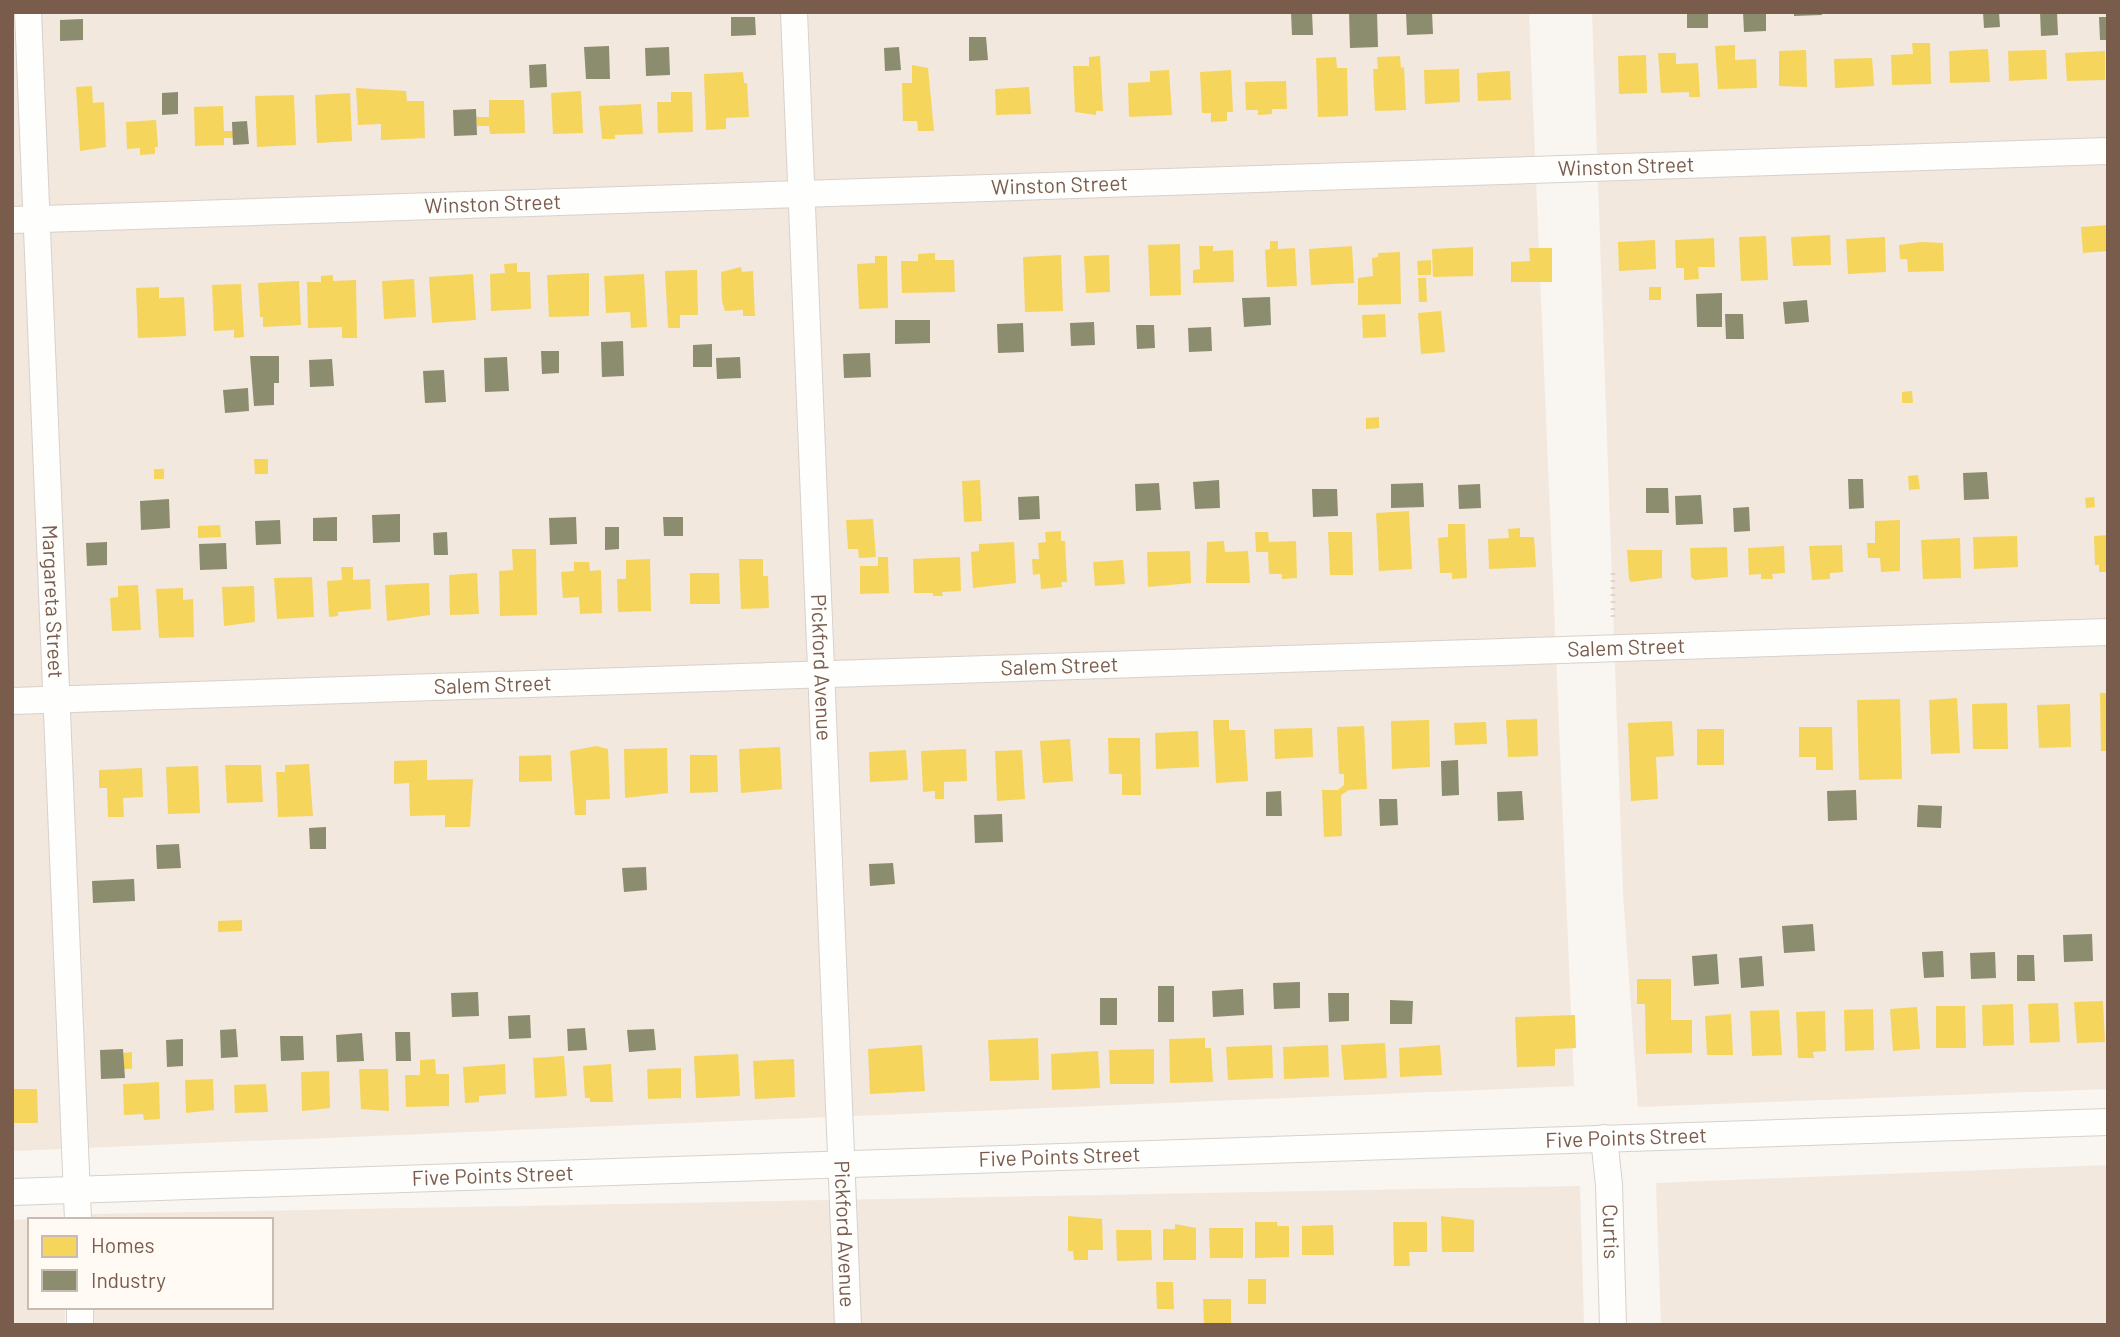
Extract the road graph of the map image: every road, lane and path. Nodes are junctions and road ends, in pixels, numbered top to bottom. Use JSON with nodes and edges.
{"nodes":[{"id":1,"x":28,"y":12,"type":"edge"},
{"id":2,"x":794,"y":12,"type":"edge"},
{"id":3,"x":2108,"y":151,"type":"edge"},
{"id":4,"x":802,"y":192,"type":"junction"},
{"id":5,"x":25,"y":220,"type":"edge"},
{"id":6,"x":1613,"y":573,"type":"dead end"},
{"id":7,"x":1613,"y":617,"type":"dead end"},
{"id":8,"x":2108,"y":632,"type":"edge"},
{"id":9,"x":822,"y":673,"type":"junction"},
{"id":10,"x":57,"y":699,"type":"junction"},
{"id":11,"x":12,"y":701,"type":"edge"},
{"id":12,"x":2108,"y":1122,"type":"edge"},
{"id":13,"x":1604,"y":1138,"type":"junction"},
{"id":14,"x":842,"y":1164,"type":"junction"},
{"id":15,"x":77,"y":1189,"type":"junction"},
{"id":16,"x":12,"y":1192,"type":"edge"},
{"id":17,"x":78,"y":1218,"type":"edge"},
{"id":18,"x":848,"y":1325,"type":"edge"},
{"id":19,"x":1613,"y":1325,"type":"edge"}],
"edges":[{"from":1,"to":5,"type":"street","name":"Margareta Street"},
{"from":2,"to":4,"type":"street","name":"Pickford Avenue"},
{"from":3,"to":4,"type":"street","name":"Winston Street"},
{"from":4,"to":5,"type":"street","name":"Winston Street"},
{"from":4,"to":9,"type":"street","name":"Pickford Avenue"},
{"from":5,"to":10,"type":"street","name":"Margareta Street"},
{"from":6,"to":7,"type":"path"},
{"from":8,"to":9,"type":"street","name":"Salem Street"},
{"from":9,"to":10,"type":"street","name":"Salem Street"},
{"from":9,"to":14,"type":"street","name":"Pickford Avenue"},
{"from":10,"to":11,"type":"street","name":"Salem Street"},
{"from":10,"to":15,"type":"street","name":"Margareta Street"},
{"from":12,"to":13,"type":"street","name":"Five Points Street"},
{"from":13,"to":14,"type":"street","name":"Five Points Street"},
{"from":13,"to":19,"type":"street","name":"Curtis"},
{"from":14,"to":15,"type":"street","name":"Five Points Street"},
{"from":14,"to":18,"type":"street","name":"Pickford Avenue"},
{"from":15,"to":16,"type":"street","name":"Five Points Street"},
{"from":15,"to":17,"type":"street","name":"Margareta Street"}]}
